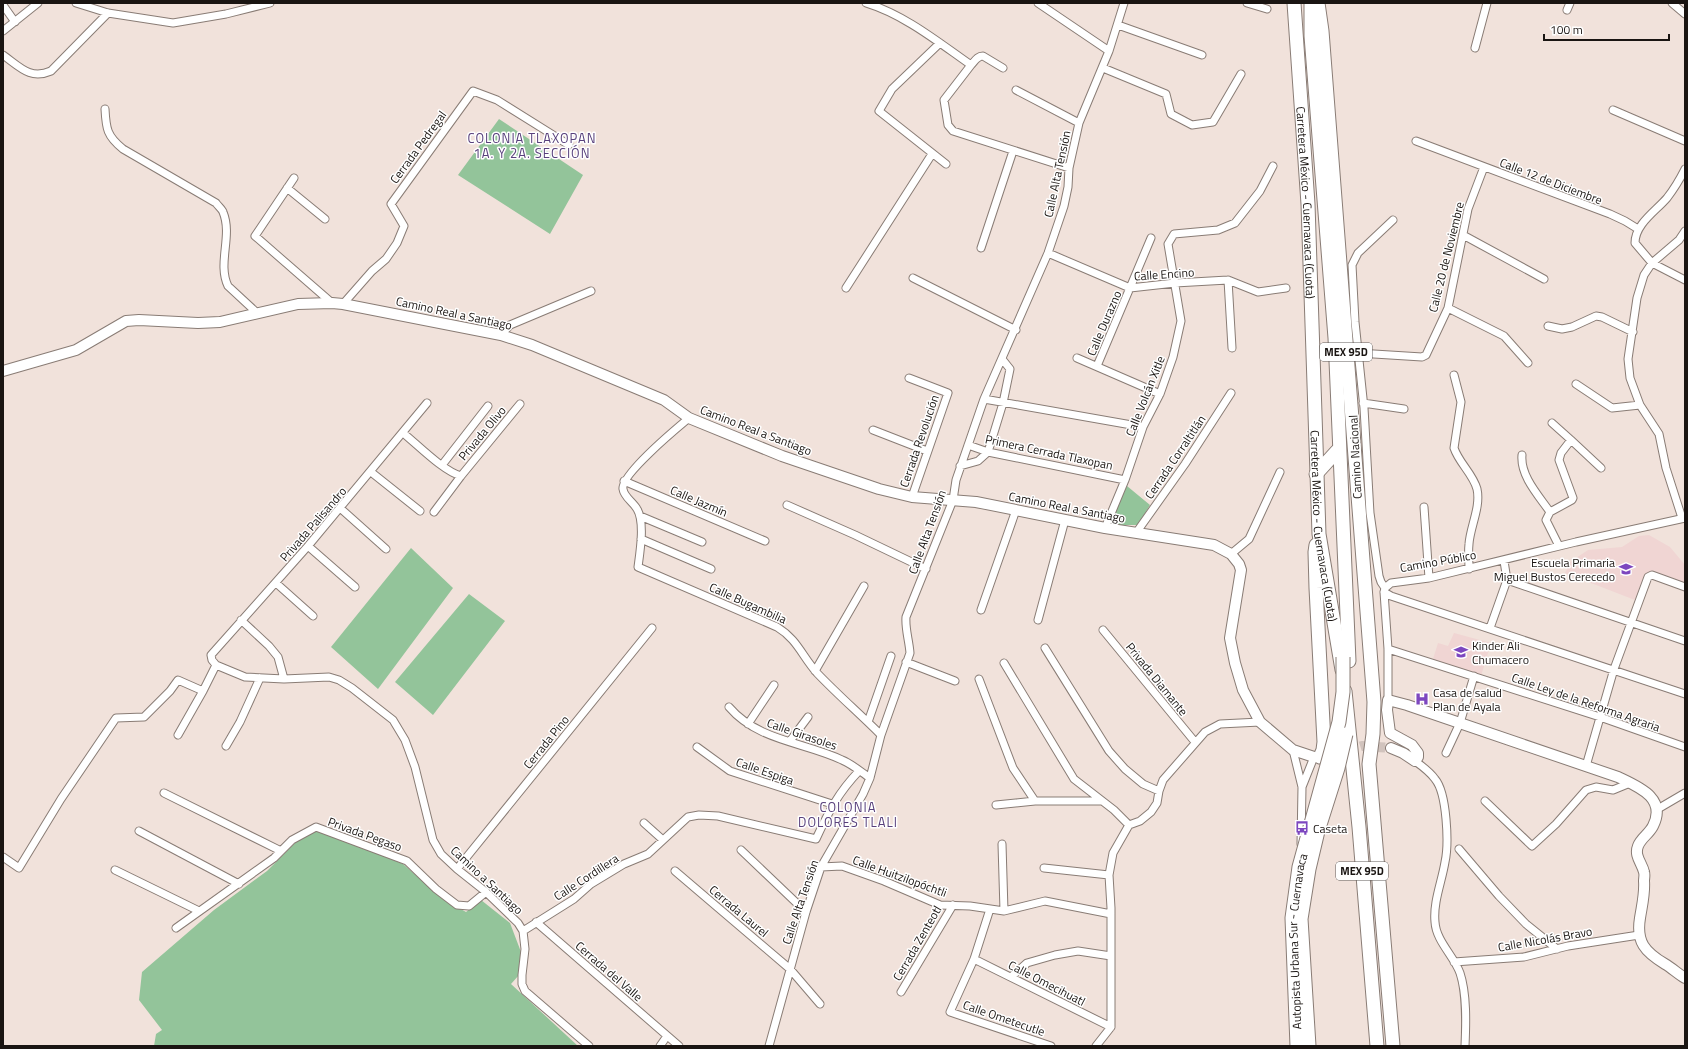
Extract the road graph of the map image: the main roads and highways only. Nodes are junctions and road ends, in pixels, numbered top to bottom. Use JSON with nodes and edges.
{"nodes":[{"id":1,"x":1294,"y":3,"type":"edge"},
{"id":2,"x":1311,"y":3,"type":"edge"},
{"id":3,"x":1318,"y":3,"type":"edge"},
{"id":4,"x":1308,"y":204,"type":"junction"},
{"id":5,"x":1337,"y":451,"type":"junction"},
{"id":6,"x":1316,"y":474,"type":"junction"},
{"id":7,"x":1319,"y":534,"type":"junction"},
{"id":8,"x":1344,"y":723,"type":"junction"},
{"id":9,"x":1320,"y":757,"type":"road end"},
{"id":10,"x":1297,"y":1046,"type":"edge"},
{"id":11,"x":1309,"y":1046,"type":"edge"},
{"id":12,"x":1377,"y":1046,"type":"edge"},
{"id":13,"x":1393,"y":1046,"type":"edge"}],
"edges":[{"from":1,"to":4,"type":"highway","name":"Carretera México - Cuernavaca (Cuota)","number":"MEX 95D"},
{"from":2,"to":8,"type":"highway"},
{"from":3,"to":13,"type":"highway","number":"MEX 95D"},
{"from":4,"to":5,"type":"highway"},
{"from":4,"to":6,"type":"highway","name":"Carretera México - Cuernavaca (Cuota)","number":"MEX 95D"},
{"from":5,"to":6,"type":"highway"},
{"from":5,"to":8,"type":"highway","bridge":true},
{"from":6,"to":7,"type":"highway","name":"Carretera México - Cuernavaca (Cuota)","number":"MEX 95D"},
{"from":7,"to":9,"type":"highway"},
{"from":7,"to":12,"type":"highway","name":"Carretera México - Cuernavaca (Cuota)","number":"MEX 95D"},
{"from":8,"to":10,"type":"highway","name":"Autopista Urbana Sur - Cuernavaca","bridge":true},
{"from":8,"to":11,"type":"highway","name":"Autopista Urbana Sur - Cuernavaca","bridge":true}]}
